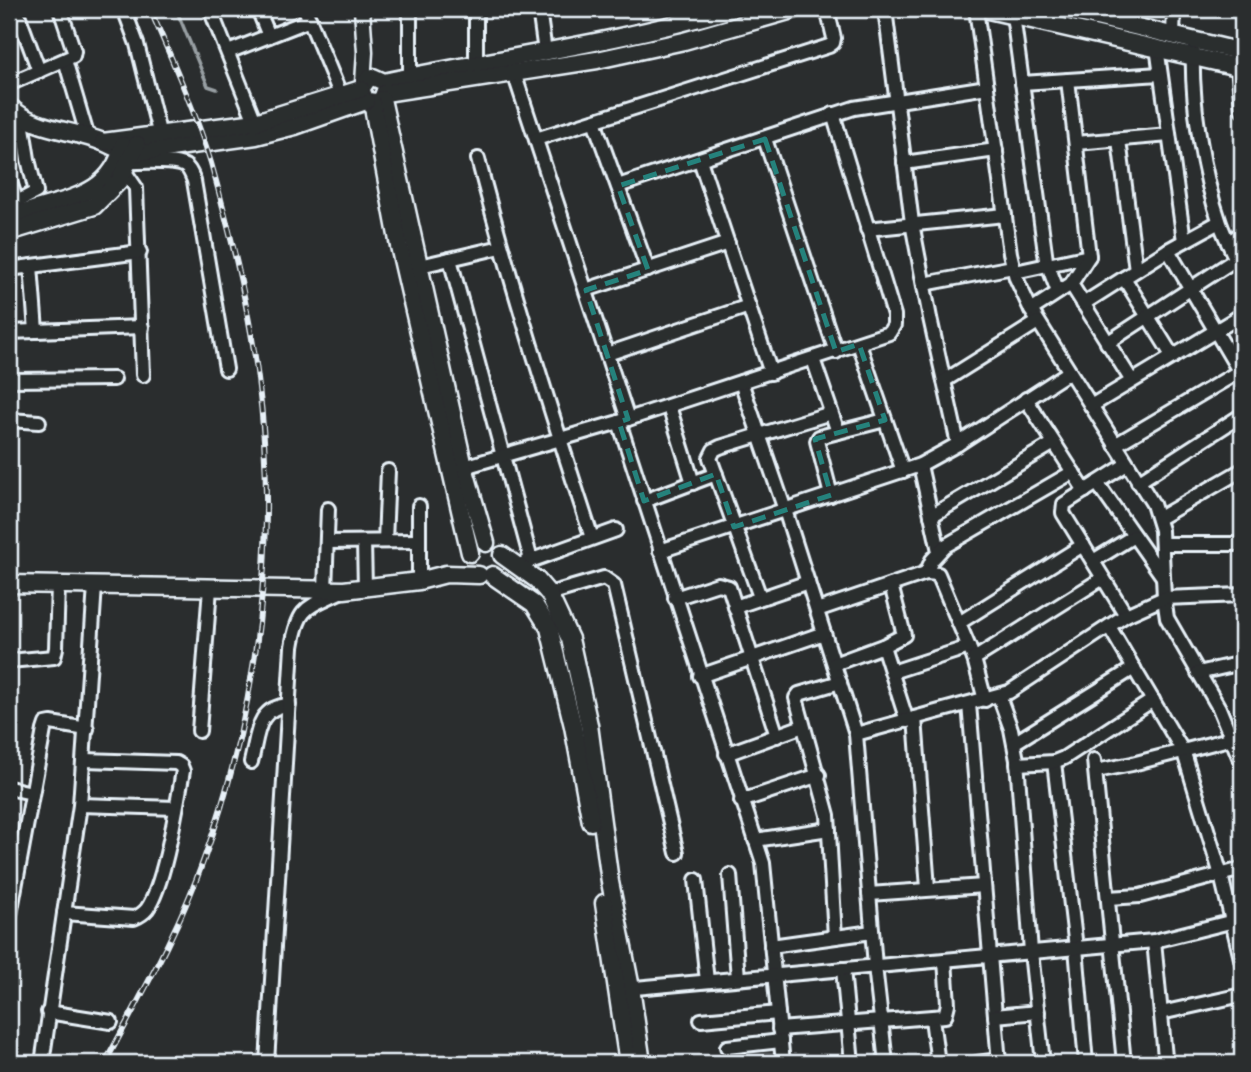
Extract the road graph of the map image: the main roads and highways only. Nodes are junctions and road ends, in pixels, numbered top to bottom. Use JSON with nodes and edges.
{"nodes":[{"id":1,"x":731,"y":9,"type":"edge"},
{"id":2,"x":796,"y":9,"type":"edge"},
{"id":3,"x":984,"y":9,"type":"edge"},
{"id":4,"x":1063,"y":9,"type":"edge"},
{"id":5,"x":1193,"y":47,"type":"junction"},
{"id":6,"x":1241,"y":62,"type":"edge"},
{"id":7,"x":512,"y":66,"type":"junction"},
{"id":8,"x":374,"y":91,"type":"junction"},
{"id":9,"x":15,"y":110,"type":"edge"},
{"id":10,"x":258,"y":129,"type":"junction"},
{"id":11,"x":127,"y":154,"type":"junction"},
{"id":12,"x":15,"y":212,"type":"edge"},
{"id":13,"x":9,"y":233,"type":"edge"},
{"id":14,"x":486,"y":543,"type":"junction"},
{"id":15,"x":502,"y":555,"type":"junction"},
{"id":16,"x":469,"y":556,"type":"junction"},
{"id":17,"x":446,"y":574,"type":"junction"},
{"id":18,"x":486,"y":575,"type":"junction"},
{"id":19,"x":9,"y":584,"type":"edge"},
{"id":20,"x":624,"y":989,"type":"junction"},
{"id":21,"x":628,"y":1063,"type":"edge"},
{"id":22,"x":642,"y":1063,"type":"edge"}],
"edges":[{"from":1,"to":7,"type":"main road"},
{"from":2,"to":7,"type":"main road"},
{"from":3,"to":5,"type":"main road"},
{"from":4,"to":5,"type":"main road"},
{"from":5,"to":6,"type":"main road"},
{"from":7,"to":8,"type":"main road"},
{"from":7,"to":8,"type":"main road"},
{"from":8,"to":10,"type":"main road"},
{"from":8,"to":10,"type":"main road"},
{"from":8,"to":14,"type":"main road"},
{"from":8,"to":16,"type":"main road"},
{"from":9,"to":11,"type":"main road"},
{"from":10,"to":11,"type":"main road"},
{"from":10,"to":11,"type":"main road"},
{"from":11,"to":12,"type":"main road"},
{"from":11,"to":13,"type":"main road"},
{"from":14,"to":15,"type":"main road"},
{"from":14,"to":16,"type":"main road"},
{"from":15,"to":18,"type":"main road"},
{"from":15,"to":20,"type":"main road"},
{"from":16,"to":17,"type":"main road"},
{"from":16,"to":18,"type":"main road"},
{"from":17,"to":18,"type":"main road"},
{"from":17,"to":19,"type":"main road"},
{"from":18,"to":20,"type":"main road"},
{"from":20,"to":21,"type":"main road"},
{"from":20,"to":22,"type":"main road"}]}
